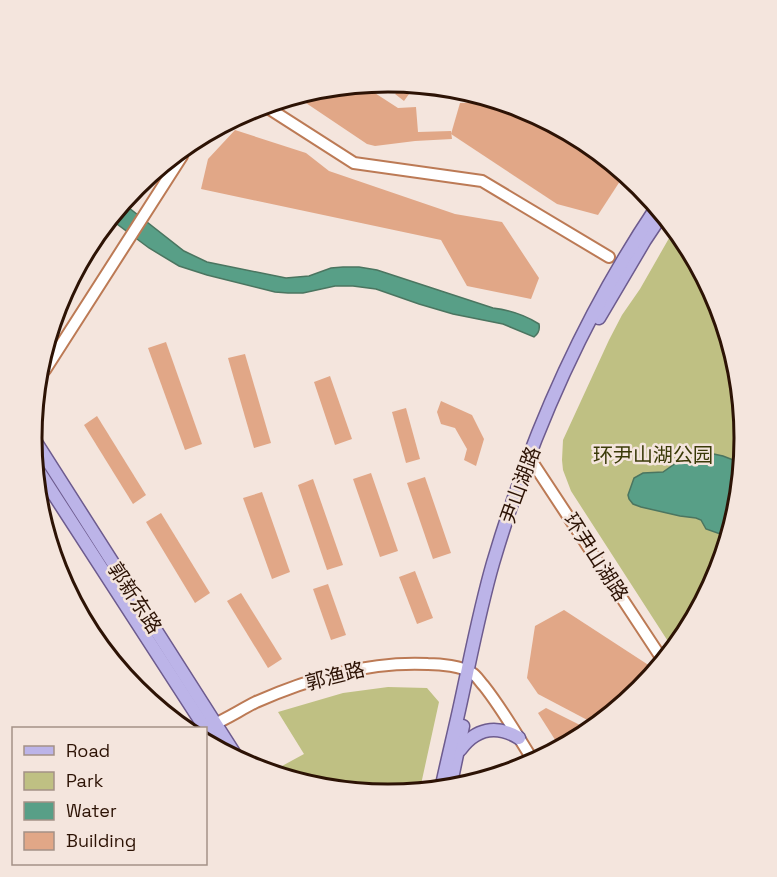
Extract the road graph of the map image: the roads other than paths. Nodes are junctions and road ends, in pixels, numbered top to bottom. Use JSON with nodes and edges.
{"nodes":[{"id":1,"x":273,"y":111,"type":"edge"},
{"id":2,"x":176,"y":166,"type":"edge"},
{"id":3,"x":652,"y":214,"type":"edge"},
{"id":4,"x":658,"y":221,"type":"edge"},
{"id":5,"x":609,"y":257,"type":"dead end"},
{"id":6,"x":52,"y":360,"type":"edge"},
{"id":7,"x":43,"y":454,"type":"edge"},
{"id":8,"x":532,"y":460,"type":"junction"},
{"id":9,"x":45,"y":480,"type":"edge"},
{"id":10,"x":659,"y":654,"type":"edge"},
{"id":11,"x":471,"y":672,"type":"junction"},
{"id":12,"x":208,"y":728,"type":"edge"},
{"id":13,"x":519,"y":738,"type":"junction"},
{"id":14,"x":222,"y":743,"type":"edge"},
{"id":15,"x":458,"y":753,"type":"junction"},
{"id":16,"x":530,"y":755,"type":"edge"},
{"id":17,"x":452,"y":779,"type":"edge"},
{"id":18,"x":443,"y":780,"type":"edge"}],
"edges":[{"from":1,"to":5,"type":"street"},
{"from":2,"to":6,"type":"street"},
{"from":3,"to":8,"type":"main road","name":"尹山湖路"},
{"from":4,"to":8,"type":"main road","name":"尹山湖路"},
{"from":7,"to":12,"type":"main road","name":"郭新东路"},
{"from":8,"to":10,"type":"street","name":"环尹山湖路"},
{"from":8,"to":11,"type":"main road","name":"尹山湖路"},
{"from":9,"to":12,"type":"main road","name":"郭新东路"},
{"from":11,"to":12,"type":"street","name":"郭渔路"},
{"from":11,"to":13,"type":"street"},
{"from":11,"to":15,"type":"main road","name":"尹山湖路"},
{"from":11,"to":18,"type":"main road","name":"尹山湖路"},
{"from":12,"to":14,"type":"main road","name":"郭新东路"},
{"from":13,"to":15,"type":"main road"},
{"from":13,"to":16,"type":"street"},
{"from":15,"to":17,"type":"main road","name":"尹山湖路"}]}
